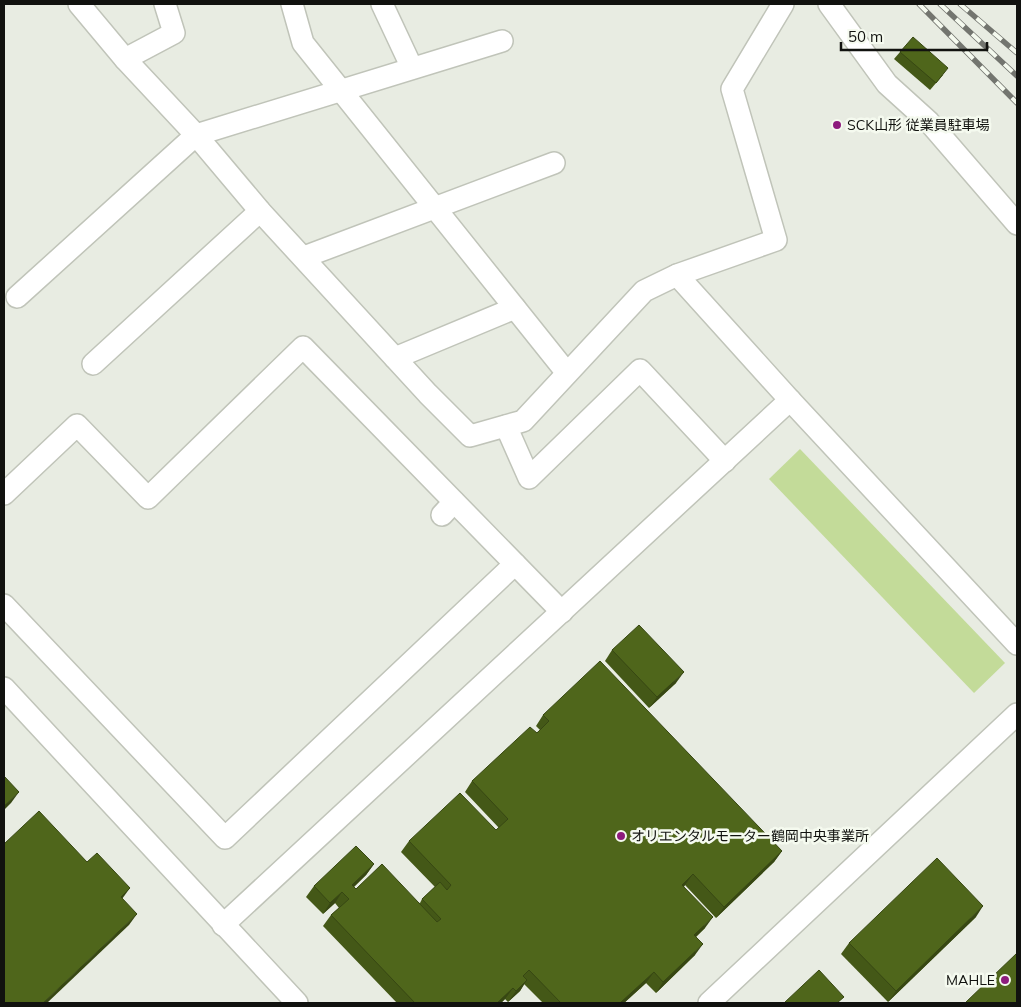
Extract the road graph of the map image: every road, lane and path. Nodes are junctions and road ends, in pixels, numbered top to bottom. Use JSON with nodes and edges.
{"nodes":[{"id":1,"x":79,"y":4,"type":"edge"},
{"id":2,"x":165,"y":4,"type":"edge"},
{"id":3,"x":292,"y":4,"type":"edge"},
{"id":4,"x":382,"y":4,"type":"edge"},
{"id":5,"x":783,"y":4,"type":"edge"},
{"id":6,"x":829,"y":4,"type":"edge"},
{"id":7,"x":502,"y":41,"type":"dead end"},
{"id":8,"x":125,"y":59,"type":"junction"},
{"id":9,"x":412,"y":68,"type":"junction"},
{"id":10,"x":342,"y":90,"type":"junction"},
{"id":11,"x":196,"y":135,"type":"junction"},
{"id":12,"x":554,"y":163,"type":"dead end"},
{"id":13,"x":435,"y":207,"type":"junction"},
{"id":14,"x":260,"y":211,"type":"junction"},
{"id":15,"x":1017,"y":224,"type":"edge"},
{"id":16,"x":304,"y":257,"type":"junction"},
{"id":17,"x":677,"y":275,"type":"junction"},
{"id":18,"x":17,"y":297,"type":"dead end"},
{"id":19,"x":515,"y":308,"type":"junction"},
{"id":20,"x":395,"y":358,"type":"junction"},
{"id":21,"x":93,"y":364,"type":"dead end"},
{"id":22,"x":567,"y":373,"type":"junction"},
{"id":23,"x":790,"y":400,"type":"junction"},
{"id":24,"x":506,"y":426,"type":"junction"},
{"id":25,"x":725,"y":461,"type":"junction"},
{"id":26,"x":4,"y":494,"type":"edge"},
{"id":27,"x":515,"y":564,"type":"junction"},
{"id":28,"x":4,"y":605,"type":"edge"},
{"id":29,"x":562,"y":612,"type":"junction"},
{"id":30,"x":1017,"y":644,"type":"edge"},
{"id":31,"x":4,"y":688,"type":"edge"},
{"id":32,"x":1017,"y":714,"type":"edge"},
{"id":33,"x":223,"y":925,"type":"junction"},
{"id":34,"x":297,"y":1003,"type":"edge"},
{"id":35,"x":709,"y":1003,"type":"edge"}],
"edges":[{"from":1,"to":8,"type":"street"},
{"from":2,"to":8,"type":"street"},
{"from":3,"to":10,"type":"street"},
{"from":4,"to":9,"type":"street"},
{"from":5,"to":17,"type":"street"},
{"from":6,"to":15,"type":"street"},
{"from":7,"to":9,"type":"street"},
{"from":8,"to":11,"type":"street"},
{"from":9,"to":10,"type":"street"},
{"from":10,"to":11,"type":"street"},
{"from":10,"to":13,"type":"street"},
{"from":11,"to":14,"type":"street"},
{"from":11,"to":18,"type":"street"},
{"from":12,"to":13,"type":"street"},
{"from":13,"to":16,"type":"street"},
{"from":13,"to":19,"type":"street"},
{"from":14,"to":16,"type":"street"},
{"from":14,"to":21,"type":"street"},
{"from":16,"to":20,"type":"street"},
{"from":17,"to":22,"type":"street"},
{"from":17,"to":23,"type":"street"},
{"from":19,"to":20,"type":"street"},
{"from":19,"to":22,"type":"street"},
{"from":20,"to":24,"type":"street"},
{"from":22,"to":24,"type":"street"},
{"from":23,"to":25,"type":"street"},
{"from":23,"to":30,"type":"street"},
{"from":24,"to":25,"type":"street"},
{"from":25,"to":29,"type":"street"},
{"from":26,"to":27,"type":"street"},
{"from":27,"to":28,"type":"street"},
{"from":27,"to":29,"type":"street"},
{"from":29,"to":33,"type":"street"},
{"from":31,"to":33,"type":"street"},
{"from":32,"to":35,"type":"street"},
{"from":33,"to":34,"type":"street"}]}
